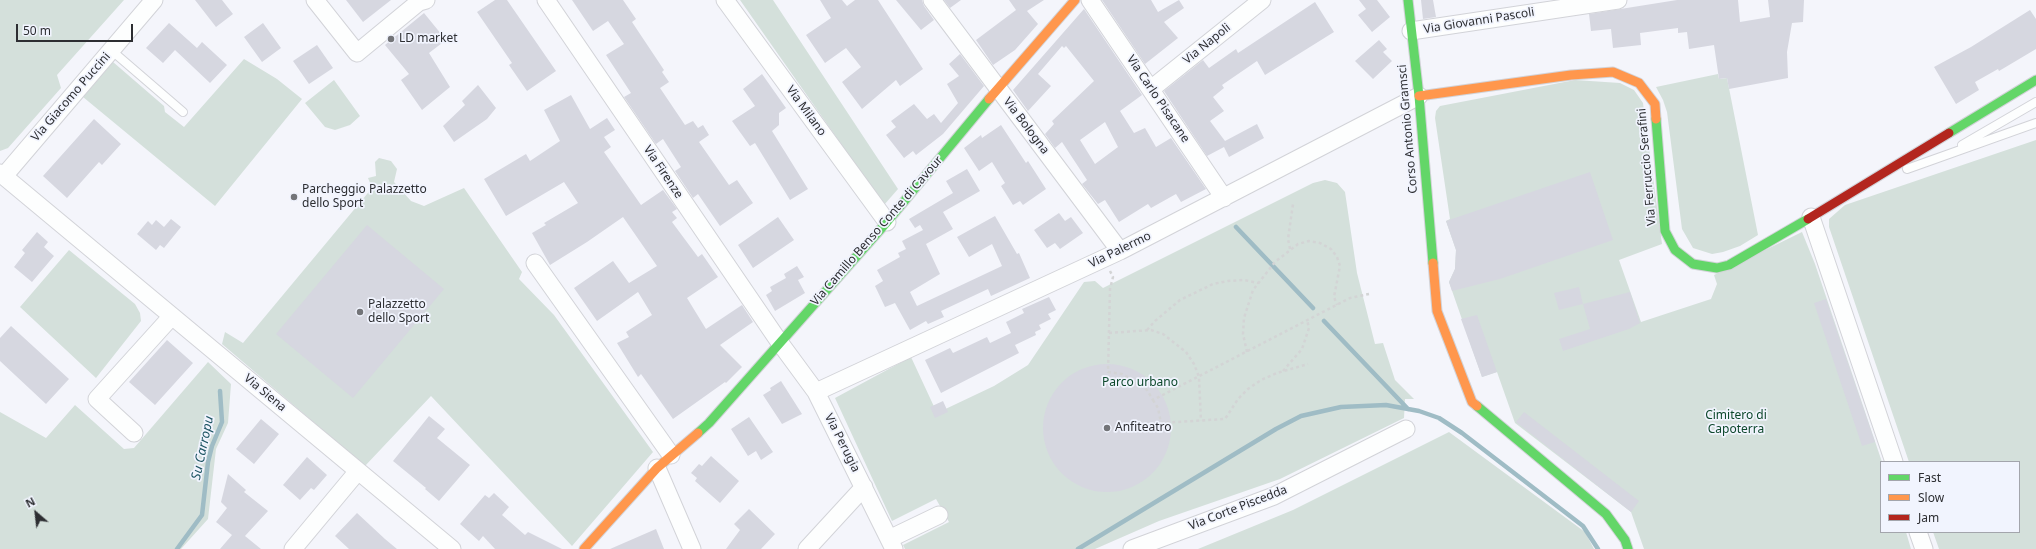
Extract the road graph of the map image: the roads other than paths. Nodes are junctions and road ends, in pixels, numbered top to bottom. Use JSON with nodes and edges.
{"nodes":[{"id":1,"x":154,"y":0,"type":"edge"},
{"id":2,"x":315,"y":0,"type":"edge"},
{"id":3,"x":426,"y":0,"type":"edge"},
{"id":4,"x":546,"y":0,"type":"edge"},
{"id":5,"x":725,"y":0,"type":"edge"},
{"id":6,"x":932,"y":0,"type":"edge"},
{"id":7,"x":1075,"y":0,"type":"edge"},
{"id":8,"x":1090,"y":0,"type":"edge"},
{"id":9,"x":1262,"y":0,"type":"edge"},
{"id":10,"x":1408,"y":0,"type":"edge"},
{"id":11,"x":1618,"y":0,"type":"edge"},
{"id":12,"x":1411,"y":31,"type":"junction"},
{"id":13,"x":111,"y":50,"type":"junction"},
{"id":14,"x":2036,"y":80,"type":"edge"},
{"id":15,"x":998,"y":88,"type":"junction"},
{"id":16,"x":1152,"y":89,"type":"junction"},
{"id":17,"x":1418,"y":96,"type":"junction"},
{"id":18,"x":2036,"y":102,"type":"edge"},
{"id":19,"x":182,"y":112,"type":"dead end"},
{"id":20,"x":2036,"y":123,"type":"edge"},
{"id":21,"x":1946,"y":155,"type":"junction"},
{"id":22,"x":2,"y":174,"type":"edge"},
{"id":23,"x":1866,"y":184,"type":"junction"},
{"id":24,"x":1224,"y":198,"type":"junction"},
{"id":25,"x":1811,"y":217,"type":"junction"},
{"id":26,"x":887,"y":222,"type":"junction"},
{"id":27,"x":1120,"y":251,"type":"junction"},
{"id":28,"x":535,"y":263,"type":"dead end"},
{"id":29,"x":172,"y":316,"type":"junction"},
{"id":30,"x":780,"y":343,"type":"junction"},
{"id":31,"x":816,"y":392,"type":"junction"},
{"id":32,"x":1406,"y":428,"type":"dead end"},
{"id":33,"x":134,"y":433,"type":"dead end"},
{"id":34,"x":671,"y":455,"type":"junction"},
{"id":35,"x":1894,"y":461,"type":"edge"},
{"id":36,"x":657,"y":468,"type":"junction"},
{"id":37,"x":358,"y":471,"type":"junction"},
{"id":38,"x":864,"y":487,"type":"junction"},
{"id":39,"x":938,"y":515,"type":"dead end"},
{"id":40,"x":1918,"y":533,"type":"edge"},
{"id":41,"x":892,"y":544,"type":"edge"},
{"id":42,"x":293,"y":549,"type":"edge"},
{"id":43,"x":452,"y":549,"type":"edge"},
{"id":44,"x":584,"y":549,"type":"edge"},
{"id":45,"x":692,"y":549,"type":"edge"},
{"id":46,"x":807,"y":549,"type":"edge"},
{"id":47,"x":1132,"y":549,"type":"edge"},
{"id":48,"x":1628,"y":549,"type":"edge"},
{"id":49,"x":1924,"y":549,"type":"edge"}],
"edges":[{"from":1,"to":13,"type":"street","name":"Via Giacomo Puccini"},
{"from":2,"to":3,"type":"street"},
{"from":4,"to":30,"type":"street","name":"Via Firenze"},
{"from":5,"to":26,"type":"street","name":"Via Milano"},
{"from":6,"to":15,"type":"street","name":"Via Bologna"},
{"from":7,"to":15,"type":"street","name":"Via Camillo Benso Conte di Cavour"},
{"from":8,"to":16,"type":"street","name":"Via Carlo Pisacane"},
{"from":9,"to":16,"type":"street","name":"Via Napoli"},
{"from":10,"to":12,"type":"street","name":"Corso Antonio Gramsci"},
{"from":11,"to":12,"type":"street","name":"Via Giovanni Pascoli"},
{"from":12,"to":17,"type":"street","name":"Corso Antonio Gramsci"},
{"from":13,"to":19,"type":"lane"},
{"from":13,"to":22,"type":"street","name":"Via Giacomo Puccini"},
{"from":14,"to":23,"type":"street","name":"Via Ferruccio Serafini"},
{"from":15,"to":26,"type":"street","name":"Via Camillo Benso Conte di Cavour"},
{"from":15,"to":27,"type":"street","name":"Via Bologna"},
{"from":16,"to":24,"type":"street","name":"Via Carlo Pisacane"},
{"from":17,"to":24,"type":"street","name":"Via Palermo"},
{"from":17,"to":25,"type":"street","name":"Via Ferruccio Serafini"},
{"from":17,"to":48,"type":"street","name":"Corso Antonio Gramsci"},
{"from":18,"to":21,"type":"lane"},
{"from":20,"to":21,"type":"lane"},
{"from":21,"to":23,"type":"lane"},
{"from":22,"to":29,"type":"street","name":"Via Siena"},
{"from":23,"to":25,"type":"street","name":"Via Ferruccio Serafini"},
{"from":24,"to":27,"type":"street","name":"Via Palermo"},
{"from":25,"to":35,"type":"street"},
{"from":26,"to":30,"type":"street","name":"Via Camillo Benso Conte di Cavour"},
{"from":27,"to":31,"type":"street","name":"Via Palermo"},
{"from":28,"to":34,"type":"street"},
{"from":29,"to":33,"type":"street"},
{"from":29,"to":37,"type":"street","name":"Via Siena"},
{"from":30,"to":31,"type":"street","name":"Via Perugia"},
{"from":30,"to":34,"type":"street","name":"Via Camillo Benso Conte di Cavour"},
{"from":31,"to":38,"type":"street","name":"Via Perugia"},
{"from":32,"to":47,"type":"street","name":"Via Corte Piscedda"},
{"from":34,"to":36,"type":"street","name":"Via Camillo Benso Conte di Cavour"},
{"from":36,"to":44,"type":"street","name":"Via Camillo Benso Conte di Cavour"},
{"from":36,"to":45,"type":"street"},
{"from":37,"to":42,"type":"street"},
{"from":37,"to":43,"type":"street","name":"Via Siena"},
{"from":38,"to":41,"type":"street","name":"Via Perugia"},
{"from":38,"to":46,"type":"street"},
{"from":39,"to":41,"type":"street"},
{"from":40,"to":49,"type":"street"}]}
